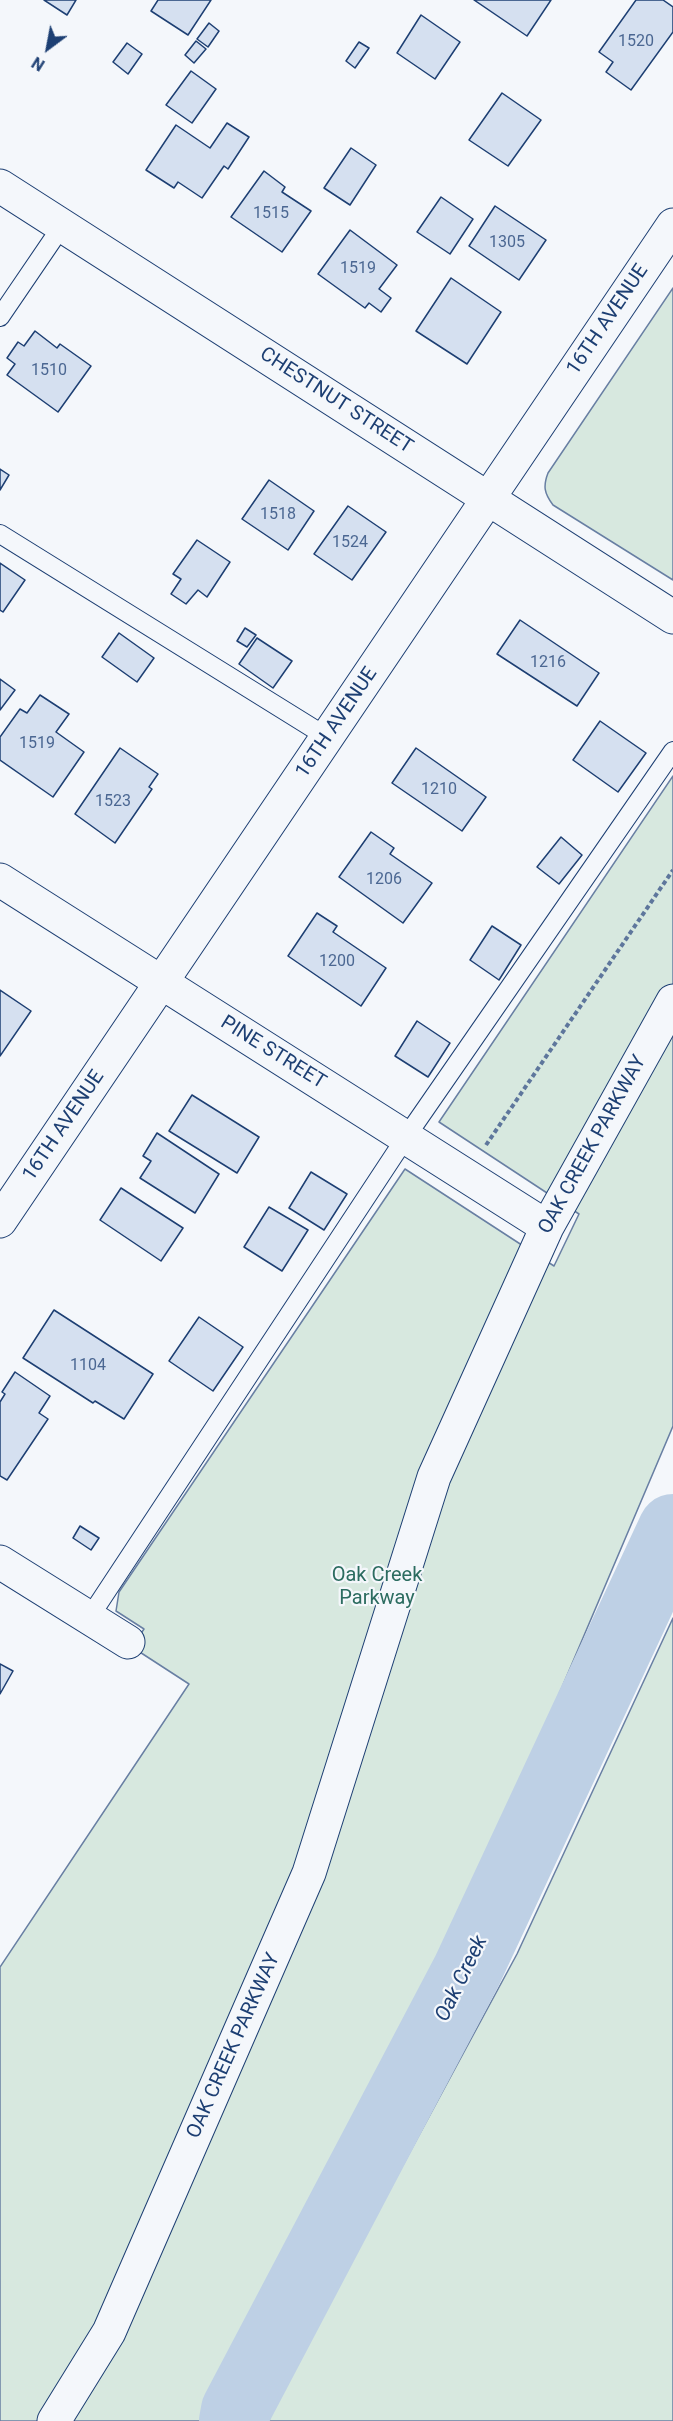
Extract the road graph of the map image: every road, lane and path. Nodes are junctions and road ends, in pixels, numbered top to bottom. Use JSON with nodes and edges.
{"nodes":[{"id":1,"x":0,"y":186,"type":"edge"},
{"id":2,"x":673,"y":225,"type":"edge"},
{"id":3,"x":62,"y":226,"type":"junction"},
{"id":4,"x":0,"y":317,"type":"edge"},
{"id":5,"x":488,"y":499,"type":"junction"},
{"id":6,"x":0,"y":534,"type":"edge"},
{"id":7,"x":673,"y":617,"type":"edge"},
{"id":8,"x":327,"y":737,"type":"junction"},
{"id":9,"x":673,"y":751,"type":"edge"},
{"id":10,"x":673,"y":870,"type":"edge"},
{"id":11,"x":0,"y":880,"type":"edge"},
{"id":12,"x":162,"y":982,"type":"junction"},
{"id":13,"x":673,"y":1001,"type":"edge"},
{"id":14,"x":406,"y":1137,"type":"junction"},
{"id":15,"x":466,"y":1175,"type":"junction"},
{"id":16,"x":1,"y":1219,"type":"edge"},
{"id":17,"x":547,"y":1227,"type":"junction"},
{"id":18,"x":0,"y":1562,"type":"edge"},
{"id":19,"x":89,"y":1618,"type":"junction"},
{"id":20,"x":128,"y":1642,"type":"dead end"},
{"id":21,"x":54,"y":2421,"type":"edge"}],
"edges":[{"from":1,"to":3,"type":"street","name":"CHESTNUT STREET"},
{"from":2,"to":5,"type":"street","name":"16TH AVENUE"},
{"from":3,"to":4,"type":"lane"},
{"from":3,"to":5,"type":"street","name":"CHESTNUT STREET"},
{"from":5,"to":7,"type":"street","name":"CHESTNUT STREET"},
{"from":5,"to":8,"type":"street","name":"16TH AVENUE"},
{"from":6,"to":8,"type":"lane"},
{"from":8,"to":12,"type":"street","name":"16TH AVENUE"},
{"from":9,"to":14,"type":"lane"},
{"from":10,"to":15,"type":"path"},
{"from":11,"to":12,"type":"street","name":"PINE STREET"},
{"from":12,"to":14,"type":"street","name":"PINE STREET"},
{"from":12,"to":16,"type":"street","name":"16TH AVENUE"},
{"from":13,"to":17,"type":"street","name":"OAK CREEK PARKWAY"},
{"from":14,"to":15,"type":"street","name":"PINE STREET"},
{"from":14,"to":19,"type":"lane"},
{"from":15,"to":17,"type":"street","name":"PINE STREET"},
{"from":17,"to":21,"type":"street","name":"OAK CREEK PARKWAY"},
{"from":18,"to":19,"type":"street"},
{"from":19,"to":20,"type":"street"}]}
